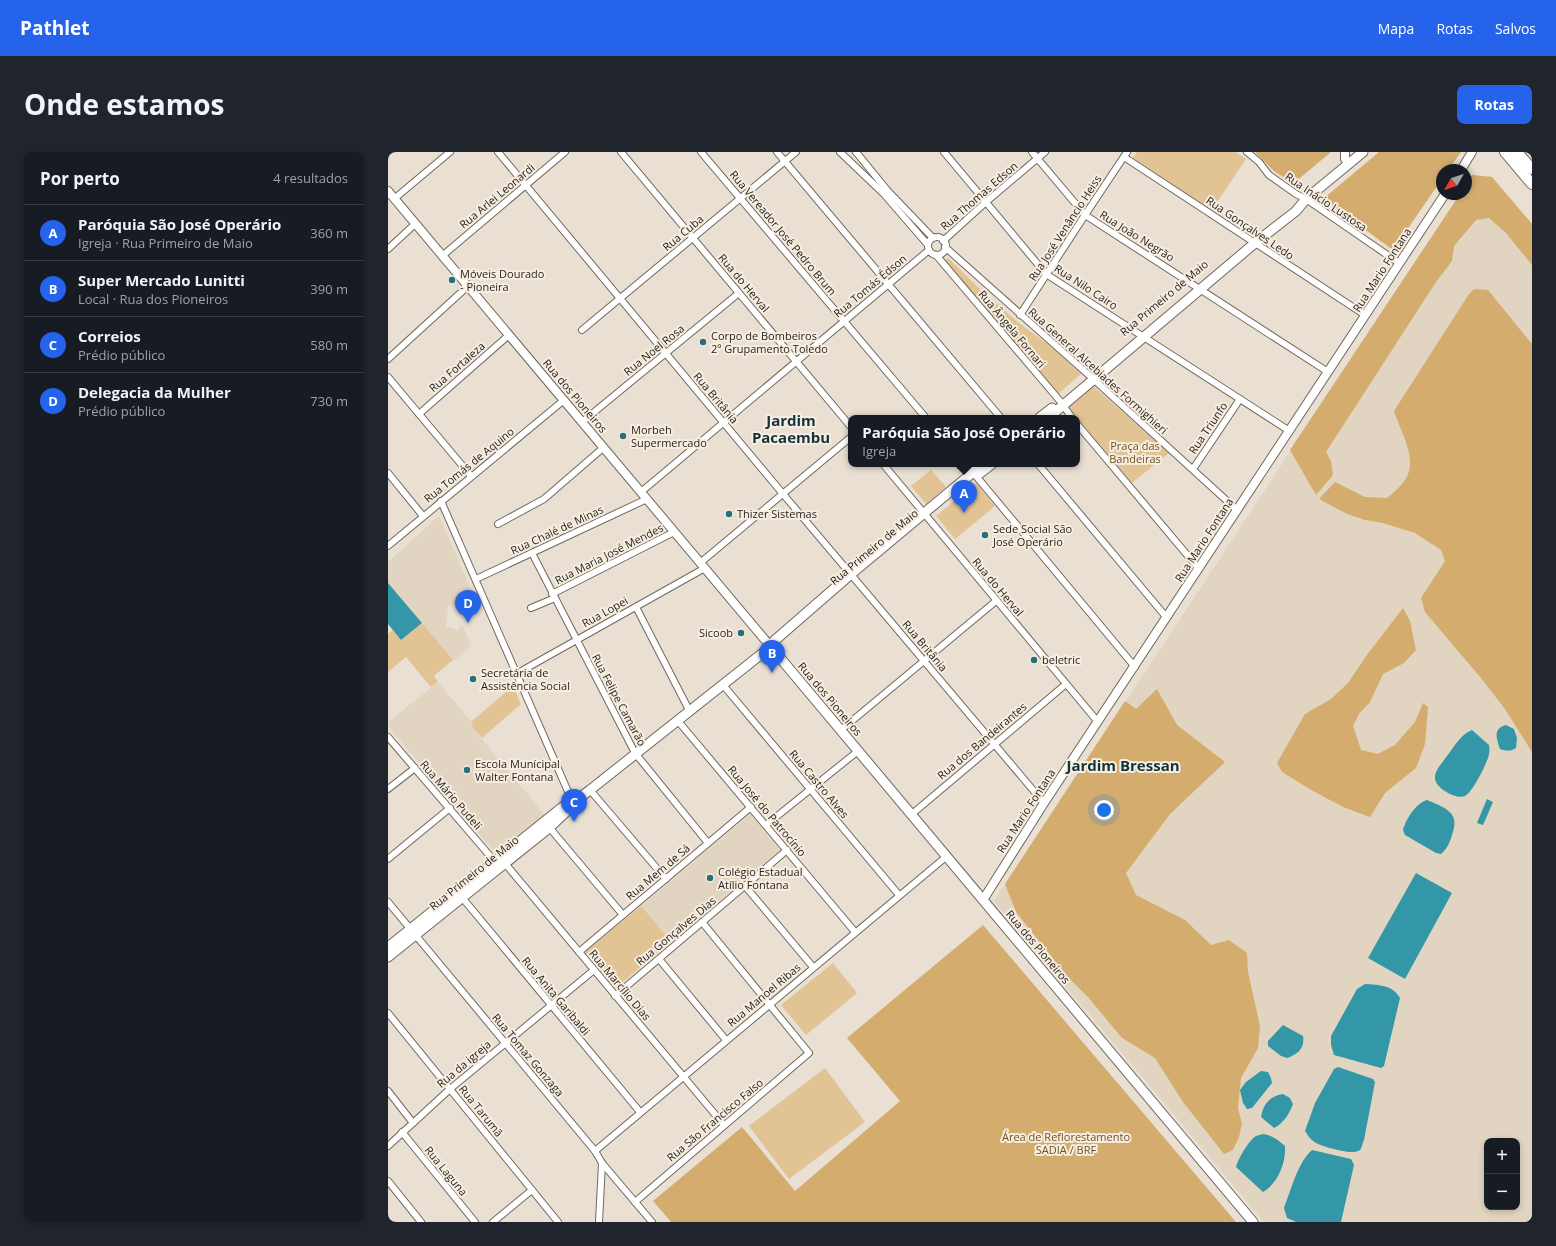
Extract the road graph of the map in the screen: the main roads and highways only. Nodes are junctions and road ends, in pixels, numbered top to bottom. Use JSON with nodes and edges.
{"nodes":[{"id":1,"x":1363,"y":152,"type":"edge"},
{"id":2,"x":1505,"y":152,"type":"edge"},
{"id":3,"x":1518,"y":152,"type":"edge"},
{"id":4,"x":1528,"y":170,"type":"edge"},
{"id":5,"x":1532,"y":184,"type":"edge"},
{"id":6,"x":1061,"y":404,"type":"junction"},
{"id":7,"x":1044,"y":415,"type":"edge"},
{"id":8,"x":1051,"y":415,"type":"edge"},
{"id":9,"x":981,"y":467,"type":"edge"},
{"id":10,"x":987,"y":467,"type":"edge"},
{"id":11,"x":974,"y":475,"type":"junction"},
{"id":12,"x":770,"y":647,"type":"junction"},
{"id":13,"x":413,"y":932,"type":"junction"},
{"id":14,"x":388,"y":948,"type":"edge"},
{"id":15,"x":388,"y":957,"type":"edge"},
{"id":16,"x":1253,"y":1222,"type":"edge"}],
"edges":[{"from":1,"to":6,"type":"main road","name":"Rua Primeiro de Maio"},
{"from":2,"to":4,"type":"main road"},
{"from":3,"to":4,"type":"main road"},
{"from":4,"to":5,"type":"main road"},
{"from":6,"to":7,"type":"main road","name":"Rua Primeiro de Maio"},
{"from":6,"to":8,"type":"main road","name":"Rua Primeiro de Maio"},
{"from":9,"to":11,"type":"main road","name":"Rua Primeiro de Maio"},
{"from":10,"to":11,"type":"main road","name":"Rua Primeiro de Maio"},
{"from":11,"to":12,"type":"main road","name":"Rua Primeiro de Maio"},
{"from":12,"to":13,"type":"main road","name":"Rua Primeiro de Maio"},
{"from":12,"to":16,"type":"main road","name":"Rua dos Pioneiros"},
{"from":13,"to":14,"type":"main road","name":"Rua Primeiro de Maio"},
{"from":13,"to":15,"type":"main road","name":"Rua Primeiro de Maio"}]}
